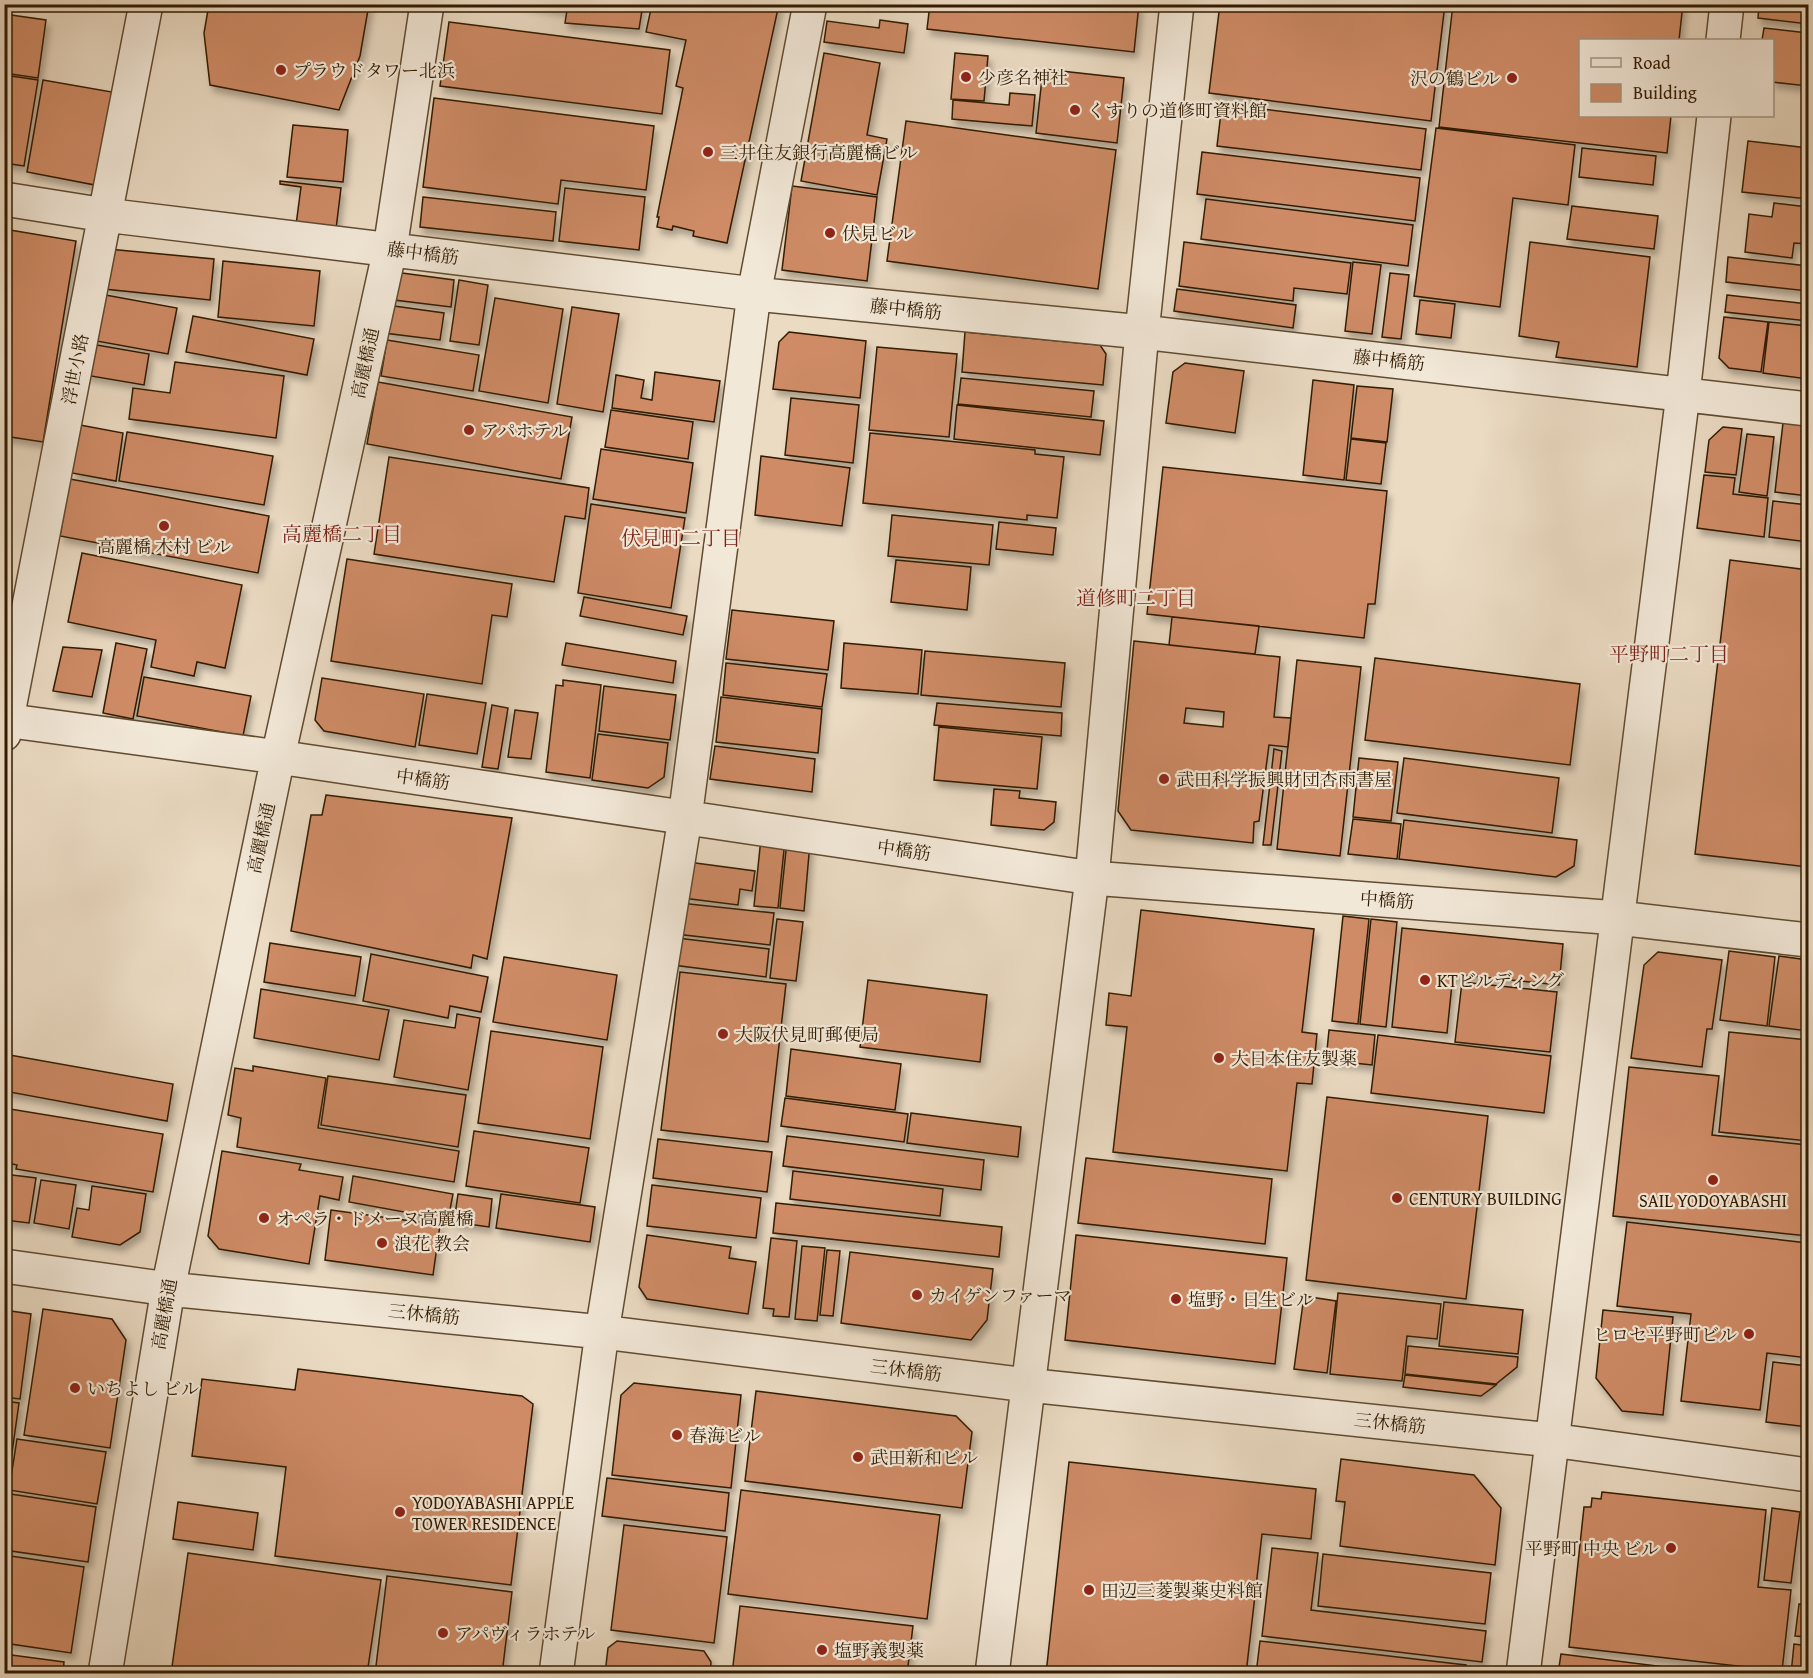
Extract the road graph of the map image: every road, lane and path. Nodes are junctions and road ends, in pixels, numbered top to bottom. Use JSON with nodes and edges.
{"nodes":[{"id":1,"x":146,"y":4,"type":"edge"},
{"id":2,"x":427,"y":4,"type":"edge"},
{"id":3,"x":810,"y":4,"type":"edge"},
{"id":4,"x":1177,"y":4,"type":"edge"},
{"id":5,"x":1727,"y":4,"type":"edge"},
{"id":6,"x":1723,"y":39,"type":"edge"},
{"id":7,"x":1714,"y":117,"type":"edge"},
{"id":8,"x":4,"y":199,"type":"edge"},
{"id":9,"x":105,"y":215,"type":"junction"},
{"id":10,"x":390,"y":249,"type":"junction"},
{"id":11,"x":754,"y":294,"type":"junction"},
{"id":12,"x":1142,"y":332,"type":"junction"},
{"id":13,"x":1683,"y":394,"type":"junction"},
{"id":14,"x":1809,"y":409,"type":"edge"},
{"id":15,"x":5,"y":724,"type":"edge"},
{"id":16,"x":278,"y":757,"type":"junction"},
{"id":17,"x":685,"y":818,"type":"junction"},
{"id":18,"x":1092,"y":878,"type":"junction"},
{"id":19,"x":1618,"y":918,"type":"junction"},
{"id":20,"x":1809,"y":940,"type":"edge"},
{"id":21,"x":4,"y":1266,"type":"edge"},
{"id":22,"x":168,"y":1289,"type":"junction"},
{"id":23,"x":602,"y":1332,"type":"junction"},
{"id":24,"x":1027,"y":1385,"type":"junction"},
{"id":25,"x":1551,"y":1440,"type":"junction"},
{"id":26,"x":1809,"y":1475,"type":"edge"},
{"id":27,"x":105,"y":1674,"type":"edge"},
{"id":28,"x":556,"y":1674,"type":"edge"},
{"id":29,"x":992,"y":1674,"type":"edge"},
{"id":30,"x":1523,"y":1674,"type":"edge"}],
"edges":[{"from":1,"to":9,"type":"street","name":"浮世小路"},
{"from":2,"to":10,"type":"street","name":"高麗橋通"},
{"from":3,"to":11,"type":"street"},
{"from":4,"to":12,"type":"street"},
{"from":5,"to":6,"type":"street"},
{"from":7,"to":13,"type":"street"},
{"from":8,"to":9,"type":"street","name":"藤中橋筋"},
{"from":9,"to":10,"type":"street","name":"藤中橋筋"},
{"from":9,"to":15,"type":"street","name":"浮世小路"},
{"from":10,"to":11,"type":"street","name":"藤中橋筋"},
{"from":10,"to":16,"type":"street","name":"高麗橋通"},
{"from":11,"to":12,"type":"street","name":"藤中橋筋"},
{"from":11,"to":17,"type":"street"},
{"from":12,"to":13,"type":"street","name":"藤中橋筋"},
{"from":12,"to":18,"type":"street"},
{"from":13,"to":14,"type":"street","name":"藤中橋筋"},
{"from":13,"to":19,"type":"street"},
{"from":15,"to":16,"type":"street","name":"中橋筋"},
{"from":16,"to":17,"type":"street","name":"中橋筋"},
{"from":16,"to":22,"type":"street","name":"高麗橋通"},
{"from":17,"to":18,"type":"street","name":"中橋筋"},
{"from":17,"to":23,"type":"street"},
{"from":18,"to":19,"type":"street","name":"中橋筋"},
{"from":18,"to":24,"type":"street"},
{"from":19,"to":20,"type":"street","name":"中橋筋"},
{"from":19,"to":25,"type":"street"},
{"from":21,"to":22,"type":"street","name":"三休橋筋"},
{"from":22,"to":23,"type":"street","name":"三休橋筋"},
{"from":22,"to":27,"type":"street","name":"高麗橋通"},
{"from":23,"to":24,"type":"street","name":"三休橋筋"},
{"from":23,"to":28,"type":"street"},
{"from":24,"to":25,"type":"street","name":"三休橋筋"},
{"from":24,"to":29,"type":"street"},
{"from":25,"to":26,"type":"street","name":"三休橋筋"},
{"from":25,"to":30,"type":"street"}]}
